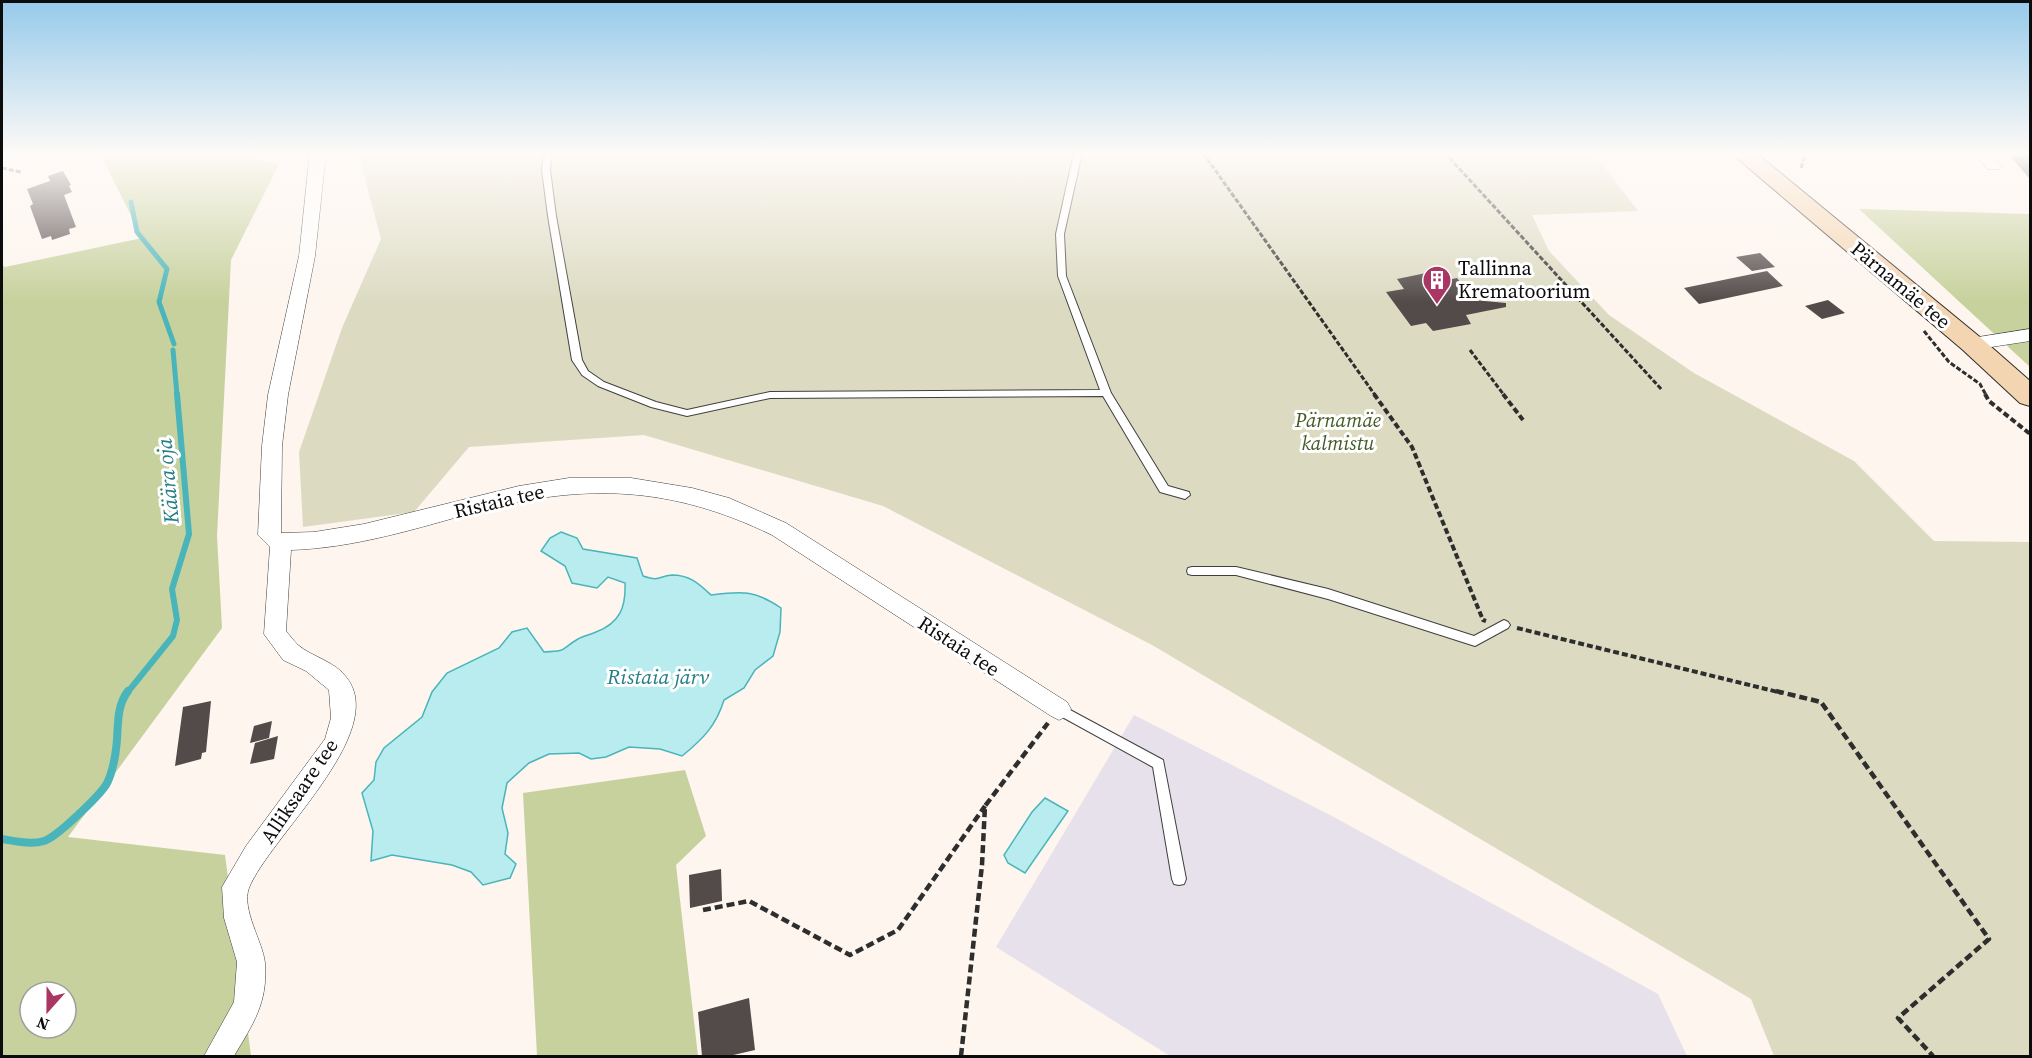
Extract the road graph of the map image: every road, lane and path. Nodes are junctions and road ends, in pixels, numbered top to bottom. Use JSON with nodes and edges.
{"nodes":[{"id":1,"x":313,"y":202,"type":"edge"},
{"id":2,"x":550,"y":202,"type":"edge"},
{"id":3,"x":1067,"y":202,"type":"edge"},
{"id":4,"x":1238,"y":202,"type":"edge"},
{"id":5,"x":1492,"y":202,"type":"edge"},
{"id":6,"x":1801,"y":202,"type":"edge"},
{"id":7,"x":1923,"y":329,"type":"dead end"},
{"id":8,"x":2031,"y":335,"type":"edge"},
{"id":9,"x":1972,"y":344,"type":"junction"},
{"id":10,"x":1470,"y":350,"type":"dead end"},
{"id":11,"x":1662,"y":390,"type":"dead end"},
{"id":12,"x":1106,"y":393,"type":"junction"},
{"id":13,"x":2031,"y":396,"type":"edge"},
{"id":14,"x":1523,"y":420,"type":"dead end"},
{"id":15,"x":2031,"y":434,"type":"edge"},
{"id":16,"x":1185,"y":495,"type":"dead end"},
{"id":17,"x":281,"y":542,"type":"junction"},
{"id":18,"x":1192,"y":571,"type":"dead end"},
{"id":19,"x":1504,"y":626,"type":"junction"},
{"id":20,"x":1059,"y":709,"type":"junction"},
{"id":21,"x":985,"y":806,"type":"junction"},
{"id":22,"x":1179,"y":879,"type":"dead end"},
{"id":23,"x":703,"y":910,"type":"dead end"},
{"id":24,"x":218,"y":1056,"type":"edge"},
{"id":25,"x":961,"y":1056,"type":"edge"},
{"id":26,"x":1933,"y":1056,"type":"edge"}],
"edges":[{"from":1,"to":17,"type":"street"},
{"from":2,"to":12,"type":"lane"},
{"from":3,"to":12,"type":"lane"},
{"from":4,"to":19,"type":"path"},
{"from":5,"to":11,"type":"path"},
{"from":6,"to":9,"type":"main road","name":"Pärnamäe tee"},
{"from":7,"to":15,"type":"path"},
{"from":8,"to":9,"type":"street"},
{"from":9,"to":13,"type":"main road","name":"Pärnamäe tee"},
{"from":10,"to":14,"type":"path"},
{"from":12,"to":16,"type":"lane"},
{"from":17,"to":20,"type":"street","name":"Ristaia tee"},
{"from":17,"to":24,"type":"street","name":"Alliksaare tee"},
{"from":18,"to":19,"type":"lane"},
{"from":19,"to":26,"type":"path"},
{"from":20,"to":21,"type":"path"},
{"from":20,"to":22,"type":"lane"},
{"from":21,"to":23,"type":"path"},
{"from":21,"to":25,"type":"path"}]}
